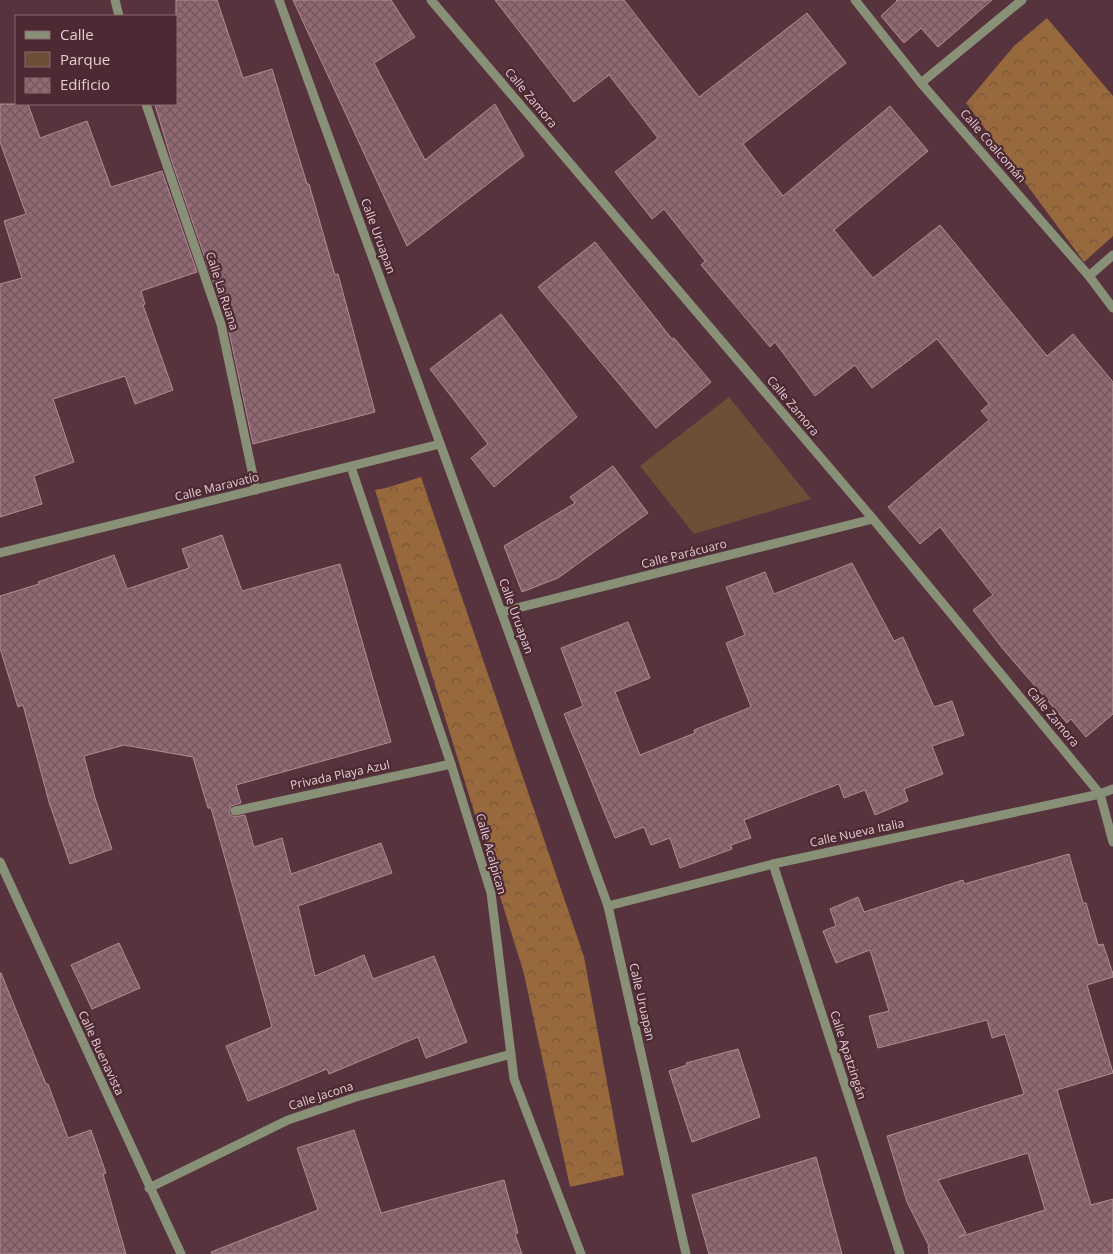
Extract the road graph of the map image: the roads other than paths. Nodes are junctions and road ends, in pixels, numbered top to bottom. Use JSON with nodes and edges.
{"nodes":[{"id":1,"x":115,"y":0,"type":"edge"},
{"id":2,"x":279,"y":0,"type":"edge"},
{"id":3,"x":431,"y":0,"type":"edge"},
{"id":4,"x":855,"y":0,"type":"edge"},
{"id":5,"x":1022,"y":0,"type":"edge"},
{"id":6,"x":119,"y":15,"type":"edge"},
{"id":7,"x":921,"y":83,"type":"junction"},
{"id":8,"x":146,"y":105,"type":"edge"},
{"id":9,"x":1113,"y":255,"type":"edge"},
{"id":10,"x":1089,"y":276,"type":"junction"},
{"id":11,"x":1113,"y":308,"type":"edge"},
{"id":12,"x":440,"y":444,"type":"junction"},
{"id":13,"x":351,"y":467,"type":"junction"},
{"id":14,"x":256,"y":490,"type":"junction"},
{"id":15,"x":873,"y":520,"type":"junction"},
{"id":16,"x":0,"y":553,"type":"edge"},
{"id":17,"x":501,"y":612,"type":"junction"},
{"id":18,"x":451,"y":764,"type":"junction"},
{"id":19,"x":1113,"y":789,"type":"edge"},
{"id":20,"x":1100,"y":794,"type":"junction"},
{"id":21,"x":235,"y":811,"type":"dead end"},
{"id":22,"x":1113,"y":842,"type":"edge"},
{"id":23,"x":0,"y":862,"type":"edge"},
{"id":24,"x":773,"y":864,"type":"junction"},
{"id":25,"x":608,"y":906,"type":"junction"},
{"id":26,"x":511,"y":1054,"type":"junction"},
{"id":27,"x":149,"y":1188,"type":"junction"},
{"id":28,"x":180,"y":1254,"type":"edge"},
{"id":29,"x":581,"y":1254,"type":"edge"},
{"id":30,"x":686,"y":1254,"type":"edge"},
{"id":31,"x":900,"y":1254,"type":"edge"}],
"edges":[{"from":1,"to":6,"type":"street"},
{"from":2,"to":12,"type":"street","name":"Calle Uruapan"},
{"from":3,"to":15,"type":"street","name":"Calle Zamora"},
{"from":4,"to":7,"type":"street","name":"Calle Coalcomán"},
{"from":5,"to":7,"type":"street"},
{"from":7,"to":10,"type":"street","name":"Calle Coalcomán"},
{"from":8,"to":14,"type":"street","name":"Calle La Ruana"},
{"from":9,"to":10,"type":"street"},
{"from":10,"to":11,"type":"street","name":"Calle Coalcomán"},
{"from":12,"to":13,"type":"street","name":"Calle Maravatío"},
{"from":12,"to":17,"type":"street","name":"Calle Uruapan"},
{"from":13,"to":14,"type":"street","name":"Calle Maravatío"},
{"from":13,"to":18,"type":"street","name":"Calle Acalpican"},
{"from":14,"to":16,"type":"street","name":"Calle Maravatío"},
{"from":15,"to":17,"type":"street","name":"Calle Parácuaro"},
{"from":15,"to":20,"type":"street","name":"Calle Zamora"},
{"from":17,"to":25,"type":"street","name":"Calle Uruapan"},
{"from":18,"to":21,"type":"street","name":"Privada Playa Azul"},
{"from":18,"to":26,"type":"street","name":"Calle Acalpican"},
{"from":19,"to":20,"type":"street","name":"Calle Nueva Italia"},
{"from":20,"to":22,"type":"street","name":"Calle Zamora"},
{"from":20,"to":24,"type":"street","name":"Calle Nueva Italia"},
{"from":23,"to":27,"type":"street","name":"Calle Buenavista"},
{"from":24,"to":25,"type":"street","name":"Calle Nueva Italia"},
{"from":24,"to":31,"type":"street","name":"Calle Apatzingán"},
{"from":25,"to":30,"type":"street","name":"Calle Uruapan"},
{"from":26,"to":27,"type":"street","name":"Calle Jacona"},
{"from":26,"to":29,"type":"street","name":"Calle Acalpican"},
{"from":27,"to":28,"type":"street","name":"Calle Buenavista"}]}
